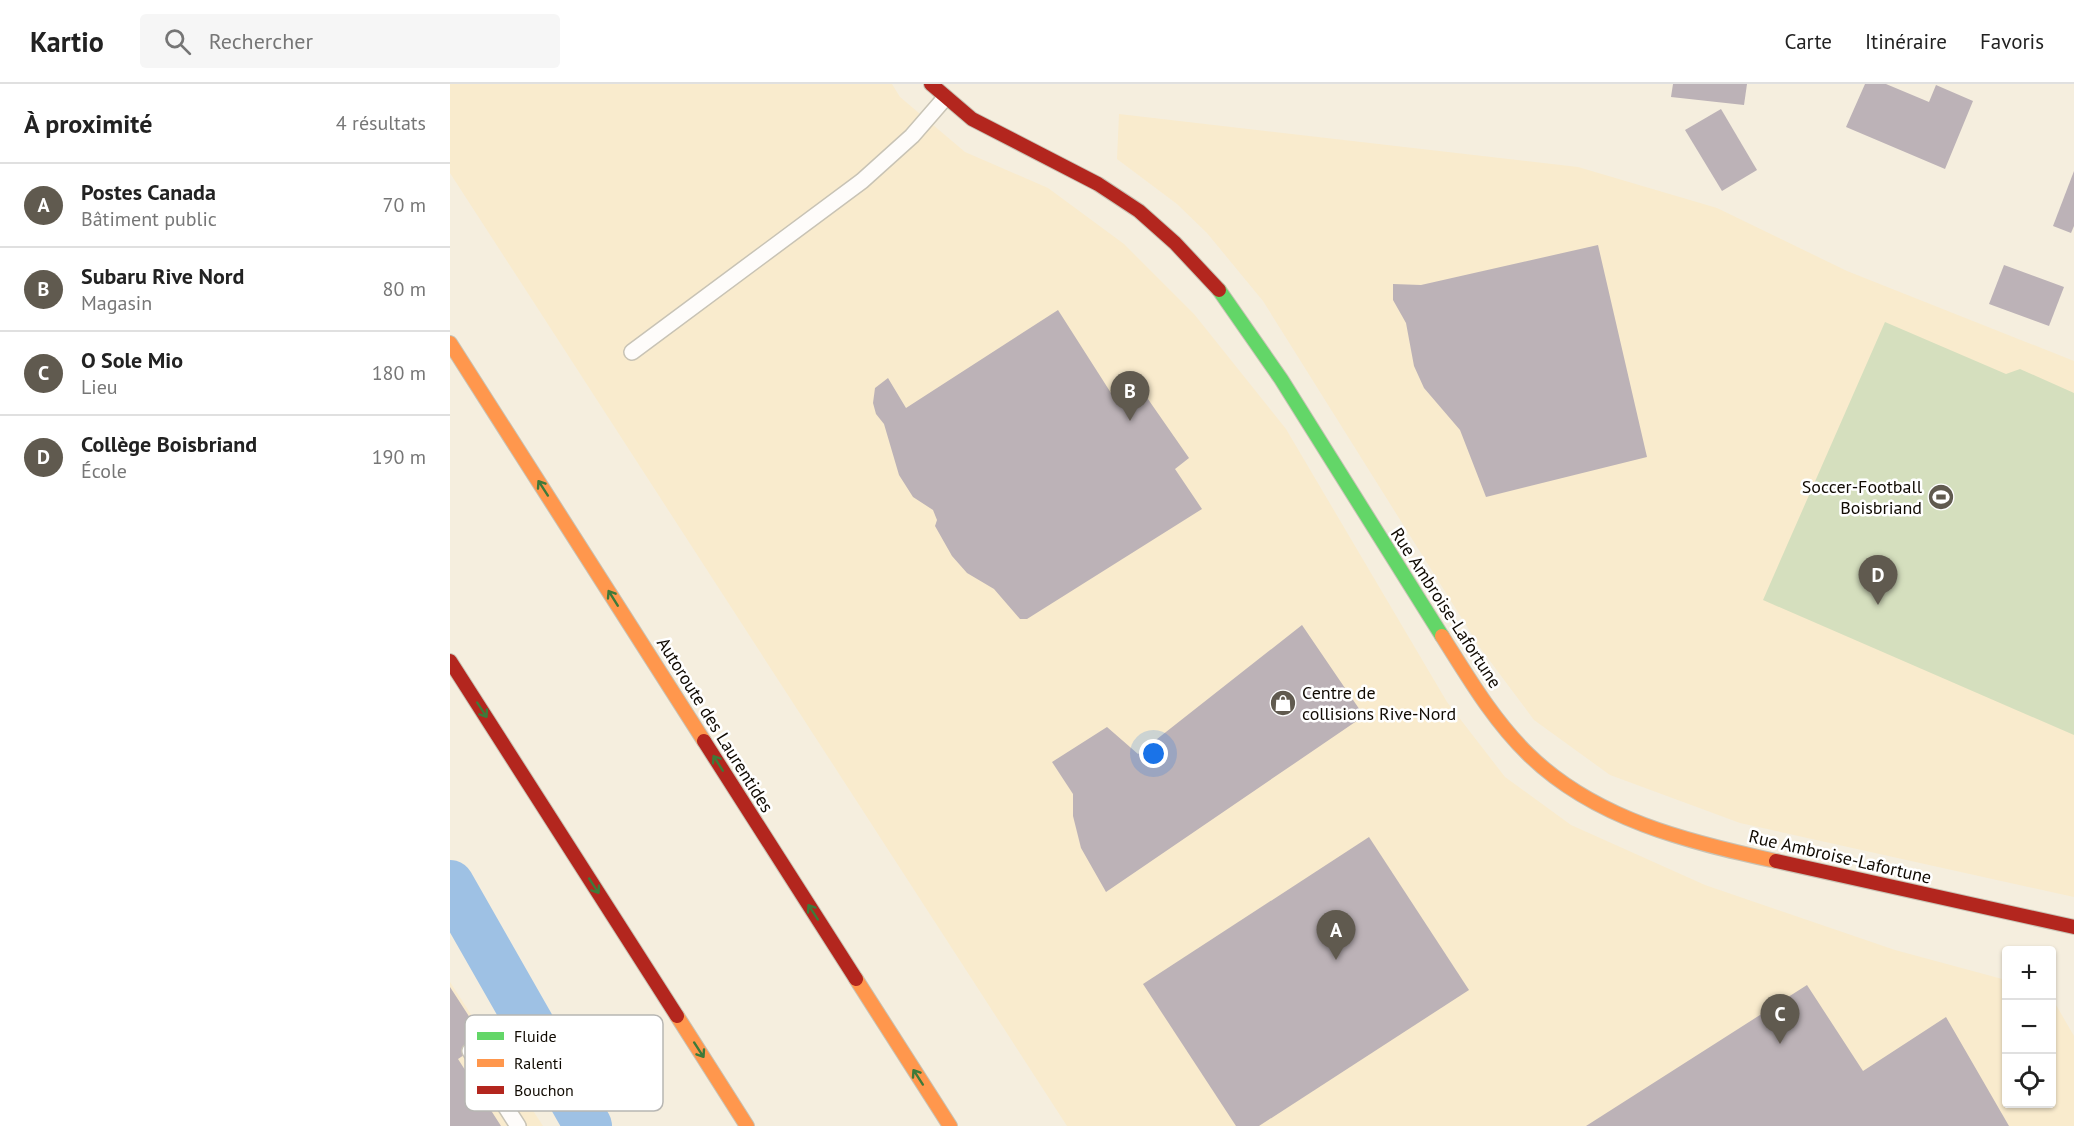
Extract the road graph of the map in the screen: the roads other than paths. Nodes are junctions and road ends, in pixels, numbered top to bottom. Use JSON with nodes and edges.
{"nodes":[{"id":1,"x":932,"y":84,"type":"edge"},
{"id":2,"x":945,"y":98,"type":"junction"},
{"id":3,"x":450,"y":343,"type":"edge"},
{"id":4,"x":632,"y":352,"type":"dead end"},
{"id":5,"x":450,"y":661,"type":"edge"},
{"id":6,"x":2074,"y":927,"type":"edge"},
{"id":7,"x":508,"y":1111,"type":"edge"},
{"id":8,"x":518,"y":1126,"type":"edge"},
{"id":9,"x":747,"y":1126,"type":"edge"},
{"id":10,"x":950,"y":1126,"type":"edge"}],
"edges":[{"from":1,"to":2,"type":"main road","name":"Rue Ambroise-Lafortune"},
{"from":2,"to":4,"type":"lane"},
{"from":2,"to":6,"type":"main road","name":"Rue Ambroise-Lafortune"},
{"from":10,"to":3,"type":"main road","name":"Autoroute des Laurentides","one_way":true},
{"from":5,"to":9,"type":"main road","one_way":true},
{"from":7,"to":8,"type":"lane"}]}
